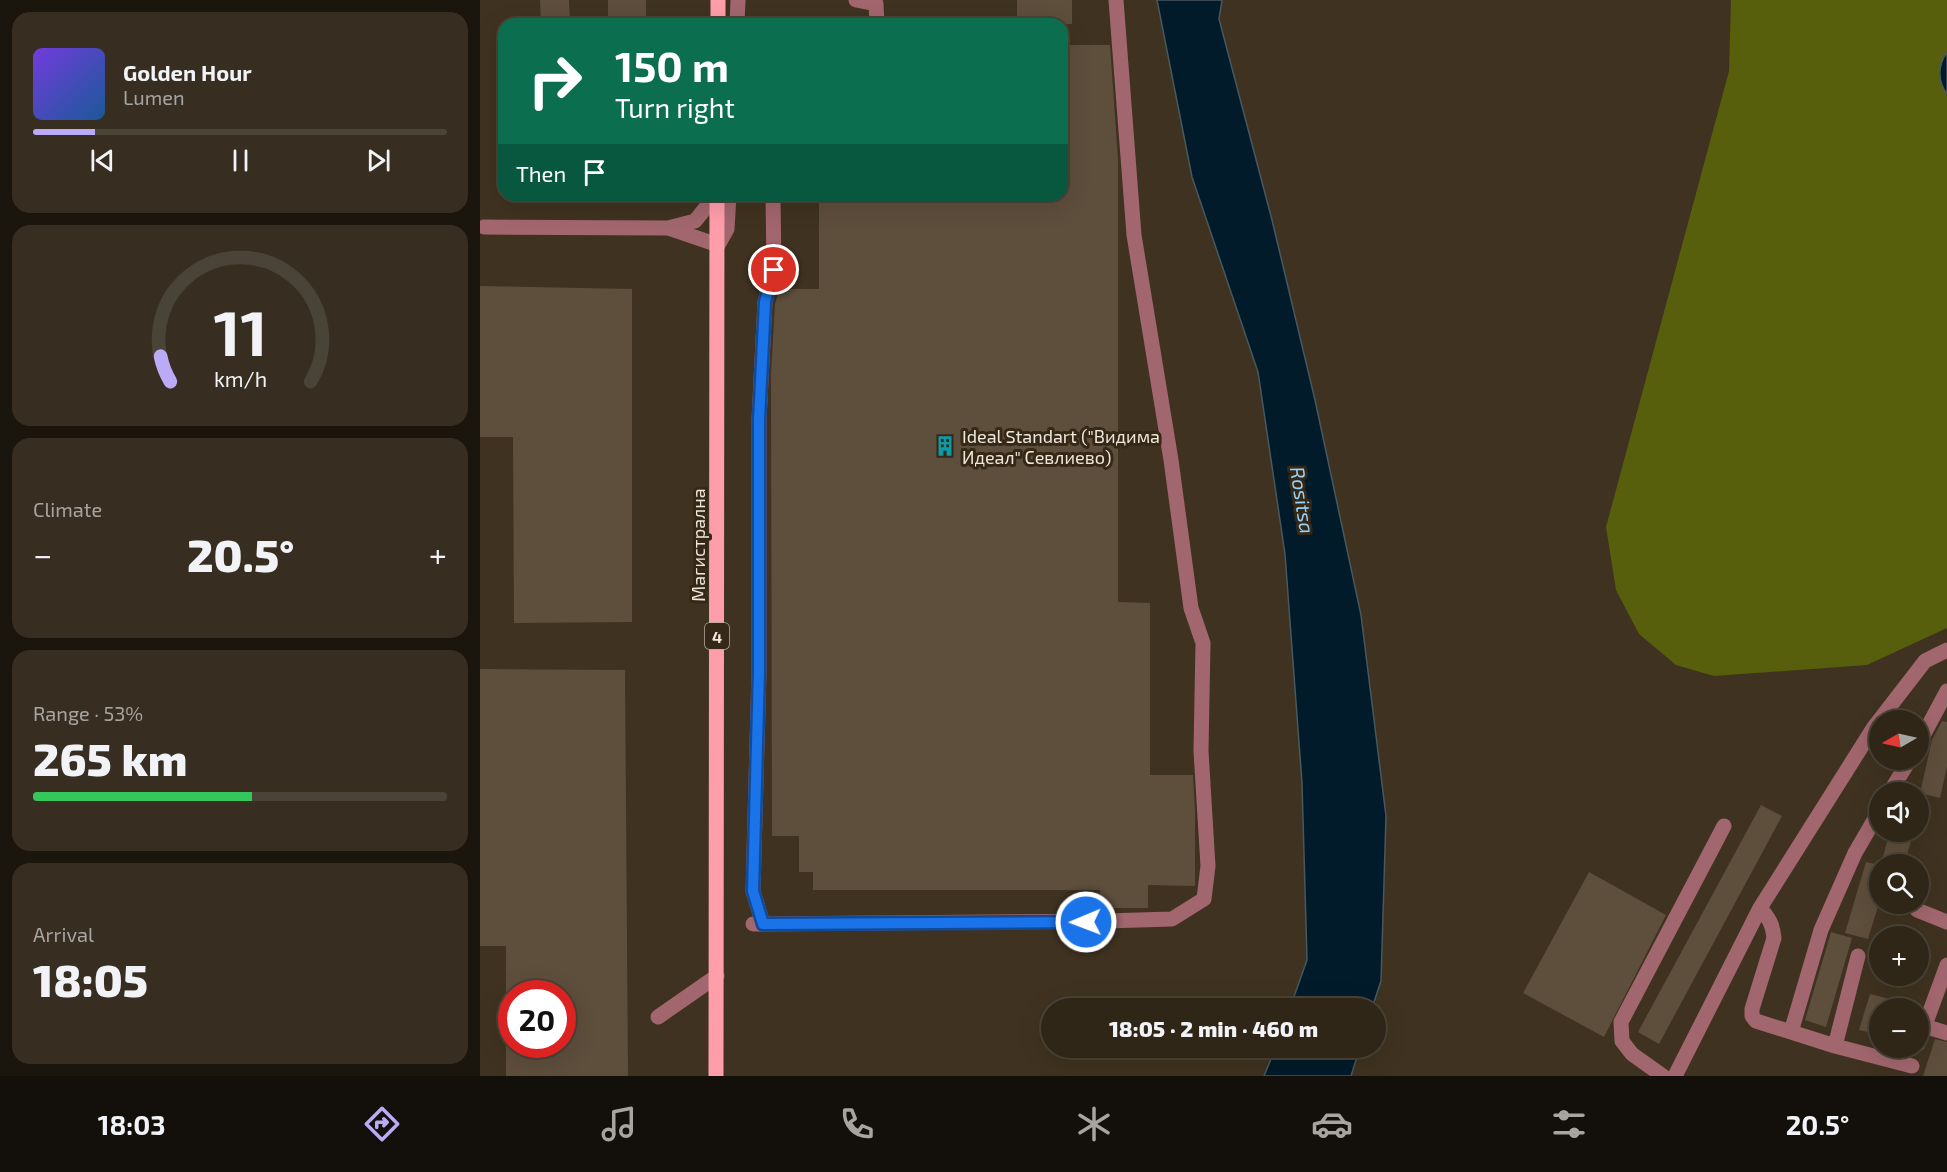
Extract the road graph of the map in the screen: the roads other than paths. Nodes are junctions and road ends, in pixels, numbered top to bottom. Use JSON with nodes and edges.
{"nodes":[{"id":1,"x":718,"y":0,"type":"edge"},
{"id":2,"x":738,"y":0,"type":"edge"},
{"id":3,"x":856,"y":0,"type":"edge"},
{"id":4,"x":1116,"y":0,"type":"edge"},
{"id":5,"x":718,"y":18,"type":"edge"},
{"id":6,"x":737,"y":18,"type":"edge"},
{"id":7,"x":877,"y":18,"type":"edge"},
{"id":8,"x":711,"y":201,"type":"edge"},
{"id":9,"x":716,"y":201,"type":"edge"},
{"id":10,"x":729,"y":201,"type":"edge"},
{"id":11,"x":773,"y":201,"type":"edge"},
{"id":12,"x":484,"y":227,"type":"dead end"},
{"id":13,"x":668,"y":228,"type":"junction"},
{"id":14,"x":718,"y":245,"type":"junction"},
{"id":15,"x":1947,"y":650,"type":"edge"},
{"id":16,"x":1947,"y":691,"type":"edge"},
{"id":17,"x":1929,"y":726,"type":"edge"},
{"id":18,"x":1724,"y":826,"type":"dead end"},
{"id":19,"x":1869,"y":829,"type":"edge"},
{"id":20,"x":1760,"y":908,"type":"junction"},
{"id":21,"x":1927,"y":914,"type":"edge"},
{"id":22,"x":1947,"y":922,"type":"edge"},
{"id":23,"x":1858,"y":956,"type":"dead end"},
{"id":24,"x":1947,"y":965,"type":"edge"},
{"id":25,"x":717,"y":976,"type":"junction"},
{"id":26,"x":1929,"y":1013,"type":"edge"},
{"id":27,"x":658,"y":1017,"type":"dead end"},
{"id":28,"x":1929,"y":1028,"type":"edge"},
{"id":29,"x":1791,"y":1032,"type":"junction"},
{"id":30,"x":1947,"y":1033,"type":"edge"},
{"id":31,"x":1835,"y":1046,"type":"junction"},
{"id":32,"x":1910,"y":1071,"type":"edge"},
{"id":33,"x":716,"y":1076,"type":"edge"},
{"id":34,"x":1664,"y":1076,"type":"edge"},
{"id":35,"x":1675,"y":1076,"type":"edge"}],
"edges":[{"from":1,"to":5,"type":"main road"},
{"from":2,"to":6,"type":"street"},
{"from":3,"to":7,"type":"street"},
{"from":4,"to":11,"type":"street"},
{"from":8,"to":13,"type":"street"},
{"from":9,"to":14,"type":"main road","name":"Магистрална","number":"4"},
{"from":10,"to":14,"type":"street"},
{"from":12,"to":13,"type":"street"},
{"from":13,"to":14,"type":"street"},
{"from":14,"to":25,"type":"main road","name":"Магистрална","number":"4"},
{"from":15,"to":20,"type":"street"},
{"from":16,"to":17,"type":"street"},
{"from":18,"to":34,"type":"street"},
{"from":19,"to":29,"type":"street"},
{"from":20,"to":29,"type":"street"},
{"from":20,"to":35,"type":"street"},
{"from":21,"to":22,"type":"street"},
{"from":23,"to":31,"type":"street"},
{"from":24,"to":26,"type":"street"},
{"from":25,"to":27,"type":"street"},
{"from":25,"to":33,"type":"main road","name":"Магистрална","number":"4"},
{"from":28,"to":30,"type":"street"},
{"from":29,"to":31,"type":"street"},
{"from":31,"to":32,"type":"street"}]}
